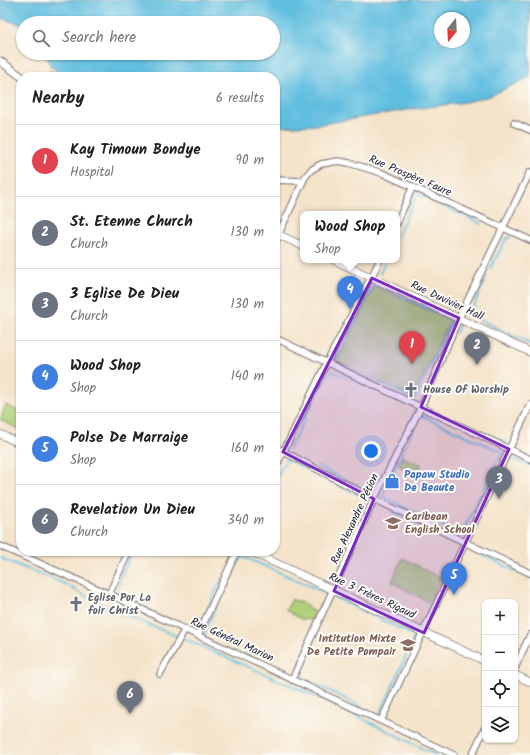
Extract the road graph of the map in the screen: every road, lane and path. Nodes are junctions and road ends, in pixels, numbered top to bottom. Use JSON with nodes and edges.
{"nodes":[{"id":1,"x":0,"y":60,"type":"edge"},
{"id":2,"x":16,"y":72,"type":"edge"},
{"id":3,"x":514,"y":123,"type":"dead end"},
{"id":4,"x":530,"y":130,"type":"edge"},
{"id":5,"x":530,"y":172,"type":"edge"},
{"id":6,"x":280,"y":180,"type":"edge"},
{"id":7,"x":302,"y":182,"type":"junction"},
{"id":8,"x":414,"y":186,"type":"junction"},
{"id":9,"x":400,"y":216,"type":"edge"},
{"id":10,"x":280,"y":228,"type":"edge"},
{"id":11,"x":503,"y":228,"type":"junction"},
{"id":12,"x":280,"y":235,"type":"edge"},
{"id":13,"x":530,"y":240,"type":"edge"},
{"id":14,"x":300,"y":245,"type":"edge"},
{"id":15,"x":340,"y":263,"type":"edge"},
{"id":16,"x":379,"y":263,"type":"edge"},
{"id":17,"x":372,"y":278,"type":"junction"},
{"id":18,"x":459,"y":318,"type":"junction"},
{"id":19,"x":280,"y":340,"type":"edge"},
{"id":20,"x":530,"y":352,"type":"edge"},
{"id":21,"x":327,"y":362,"type":"junction"},
{"id":22,"x":530,"y":405,"type":"edge"},
{"id":23,"x":421,"y":407,"type":"junction"},
{"id":24,"x":0,"y":434,"type":"edge"},
{"id":25,"x":16,"y":442,"type":"edge"},
{"id":26,"x":509,"y":449,"type":"junction"},
{"id":27,"x":280,"y":450,"type":"edge"},
{"id":28,"x":284,"y":452,"type":"junction"},
{"id":29,"x":530,"y":459,"type":"edge"},
{"id":30,"x":280,"y":460,"type":"edge"},
{"id":31,"x":374,"y":499,"type":"junction"},
{"id":32,"x":466,"y":543,"type":"junction"},
{"id":33,"x":0,"y":546,"type":"edge"},
{"id":34,"x":16,"y":554,"type":"edge"},
{"id":35,"x":19,"y":556,"type":"edge"},
{"id":36,"x":126,"y":556,"type":"edge"},
{"id":37,"x":235,"y":556,"type":"edge"},
{"id":38,"x":260,"y":556,"type":"edge"},
{"id":39,"x":23,"y":558,"type":"joint"},
{"id":40,"x":530,"y":573,"type":"edge"},
{"id":41,"x":334,"y":591,"type":"junction"},
{"id":42,"x":109,"y":594,"type":"junction"},
{"id":43,"x":185,"y":629,"type":"junction"},
{"id":44,"x":424,"y":633,"type":"junction"},
{"id":45,"x":198,"y":635,"type":"junction"},
{"id":46,"x":530,"y":635,"type":"edge"},
{"id":47,"x":482,"y":660,"type":"edge"},
{"id":48,"x":518,"y":661,"type":"edge"},
{"id":49,"x":160,"y":674,"type":"dead end"},
{"id":50,"x":518,"y":676,"type":"edge"},
{"id":51,"x":292,"y":680,"type":"junction"},
{"id":52,"x":530,"y":682,"type":"edge"},
{"id":53,"x":381,"y":721,"type":"junction"},
{"id":54,"x":482,"y":734,"type":"edge"},
{"id":55,"x":454,"y":755,"type":"edge"},
{"id":56,"x":472,"y":755,"type":"edge"}],
"edges":[{"from":1,"to":2,"type":"street"},
{"from":3,"to":4,"type":"street"},
{"from":5,"to":11,"type":"street","name":"Rue Alexandre Pétion"},
{"from":6,"to":7,"type":"street"},
{"from":7,"to":8,"type":"street","name":"Rue Prospère Faure"},
{"from":7,"to":10,"type":"street","name":"Rue Prospère Faure"},
{"from":8,"to":9,"type":"street"},
{"from":8,"to":11,"type":"street","name":"Rue Prospère Faure"},
{"from":11,"to":13,"type":"street","name":"Rue Prospère Faure"},
{"from":11,"to":18,"type":"street","name":"Rue Alexandre Pétion"},
{"from":12,"to":14,"type":"street"},
{"from":15,"to":17,"type":"street","name":"Rue Duvivier Hall"},
{"from":16,"to":17,"type":"street"},
{"from":17,"to":18,"type":"street","name":"Rue Duvivier Hall"},
{"from":17,"to":21,"type":"street"},
{"from":18,"to":20,"type":"street","name":"Rue Duvivier Hall"},
{"from":18,"to":23,"type":"street","name":"Rue Alexandre Pétion"},
{"from":19,"to":21,"type":"street"},
{"from":21,"to":23,"type":"street"},
{"from":21,"to":28,"type":"street"},
{"from":22,"to":26,"type":"street"},
{"from":23,"to":26,"type":"street"},
{"from":23,"to":31,"type":"street","name":"Rue Alexandre Pétion"},
{"from":24,"to":25,"type":"street"},
{"from":26,"to":29,"type":"street"},
{"from":26,"to":32,"type":"street"},
{"from":27,"to":28,"type":"street"},
{"from":28,"to":30,"type":"street"},
{"from":28,"to":31,"type":"street"},
{"from":31,"to":32,"type":"street"},
{"from":31,"to":41,"type":"street","name":"Rue Alexandre Pétion"},
{"from":32,"to":40,"type":"street"},
{"from":32,"to":44,"type":"street"},
{"from":33,"to":34,"type":"street","name":"Rue Général Marion"},
{"from":35,"to":39,"type":"street","name":"Rue Général Marion"},
{"from":36,"to":42,"type":"street"},
{"from":37,"to":45,"type":"street"},
{"from":38,"to":41,"type":"street","name":"Rue 3 Frères Rigaud"},
{"from":39,"to":42,"type":"street","name":"Rue Général Marion"},
{"from":41,"to":44,"type":"street","name":"Rue 3 Frères Rigaud"},
{"from":41,"to":51,"type":"street","name":"Rue Alexandre Pétion"},
{"from":42,"to":43,"type":"street","name":"Rue Général Marion"},
{"from":43,"to":45,"type":"street","name":"Rue Général Marion"},
{"from":43,"to":49,"type":"street"},
{"from":44,"to":47,"type":"street","name":"Rue 3 Frères Rigaud"},
{"from":44,"to":53,"type":"street"},
{"from":45,"to":51,"type":"street","name":"Rue Général Marion"},
{"from":46,"to":48,"type":"street"},
{"from":50,"to":52,"type":"street"},
{"from":51,"to":53,"type":"street","name":"Rue Général Marion"},
{"from":53,"to":55,"type":"street","name":"Rue Général Marion"},
{"from":54,"to":56,"type":"street"}]}
